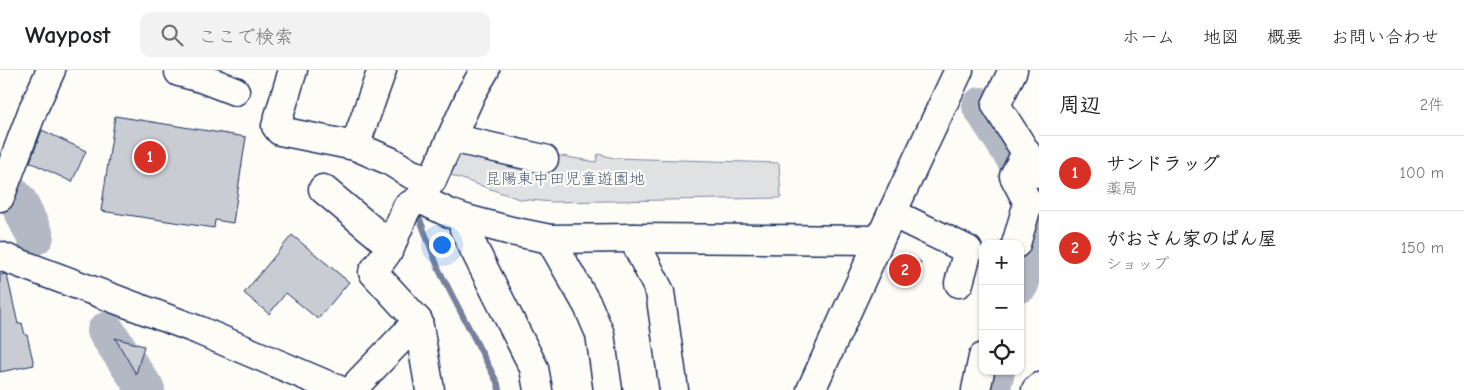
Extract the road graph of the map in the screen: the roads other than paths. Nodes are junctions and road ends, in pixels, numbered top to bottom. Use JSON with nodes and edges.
{"nodes":[{"id":1,"x":51,"y":70,"type":"edge"},
{"id":2,"x":293,"y":70,"type":"edge"},
{"id":3,"x":382,"y":70,"type":"edge"},
{"id":4,"x":485,"y":70,"type":"edge"},
{"id":5,"x":960,"y":70,"type":"edge"},
{"id":6,"x":1013,"y":70,"type":"edge"},
{"id":7,"x":195,"y":74,"type":"edge"},
{"id":8,"x":235,"y":91,"type":"dead end"},
{"id":9,"x":451,"y":138,"type":"junction"},
{"id":10,"x":355,"y":146,"type":"junction"},
{"id":11,"x":544,"y":159,"type":"dead end"},
{"id":12,"x":1033,"y":163,"type":"edge"},
{"id":13,"x":3,"y":189,"type":"edge"},
{"id":14,"x":323,"y":189,"type":"dead end"},
{"id":15,"x":426,"y":190,"type":"junction"},
{"id":16,"x":892,"y":213,"type":"junction"},
{"id":17,"x":466,"y":219,"type":"junction"},
{"id":18,"x":632,"y":238,"type":"junction"},
{"id":19,"x":550,"y":239,"type":"junction"},
{"id":20,"x":879,"y":240,"type":"junction"},
{"id":21,"x":1017,"y":240,"type":"edge"},
{"id":22,"x":391,"y":246,"type":"junction"},
{"id":23,"x":0,"y":256,"type":"edge"},
{"id":24,"x":959,"y":283,"type":"dead end"},
{"id":25,"x":418,"y":321,"type":"junction"},
{"id":26,"x":979,"y":375,"type":"edge"},
{"id":27,"x":1039,"y":387,"type":"edge"},
{"id":28,"x":339,"y":390,"type":"edge"},
{"id":29,"x":355,"y":390,"type":"edge"},
{"id":30,"x":430,"y":390,"type":"edge"},
{"id":31,"x":538,"y":390,"type":"edge"},
{"id":32,"x":608,"y":390,"type":"edge"},
{"id":33,"x":674,"y":390,"type":"edge"},
{"id":34,"x":812,"y":390,"type":"edge"},
{"id":35,"x":976,"y":390,"type":"edge"},
{"id":36,"x":1036,"y":390,"type":"edge"}],
"edges":[{"from":1,"to":13,"type":"street"},
{"from":2,"to":10,"type":"street"},
{"from":3,"to":10,"type":"street"},
{"from":4,"to":9,"type":"street"},
{"from":5,"to":16,"type":"street"},
{"from":6,"to":12,"type":"street"},
{"from":7,"to":8,"type":"street"},
{"from":9,"to":11,"type":"street"},
{"from":9,"to":15,"type":"street"},
{"from":10,"to":15,"type":"street"},
{"from":12,"to":21,"type":"street"},
{"from":14,"to":22,"type":"street"},
{"from":15,"to":17,"type":"street"},
{"from":15,"to":22,"type":"street"},
{"from":16,"to":20,"type":"street"},
{"from":16,"to":24,"type":"street"},
{"from":17,"to":19,"type":"street"},
{"from":17,"to":31,"type":"street"},
{"from":18,"to":19,"type":"street"},
{"from":18,"to":20,"type":"street"},
{"from":18,"to":33,"type":"street"},
{"from":19,"to":32,"type":"street"},
{"from":20,"to":34,"type":"street"},
{"from":22,"to":25,"type":"street"},
{"from":23,"to":28,"type":"street"},
{"from":25,"to":29,"type":"street"},
{"from":25,"to":30,"type":"street"},
{"from":26,"to":35,"type":"street"},
{"from":27,"to":36,"type":"street"}]}
